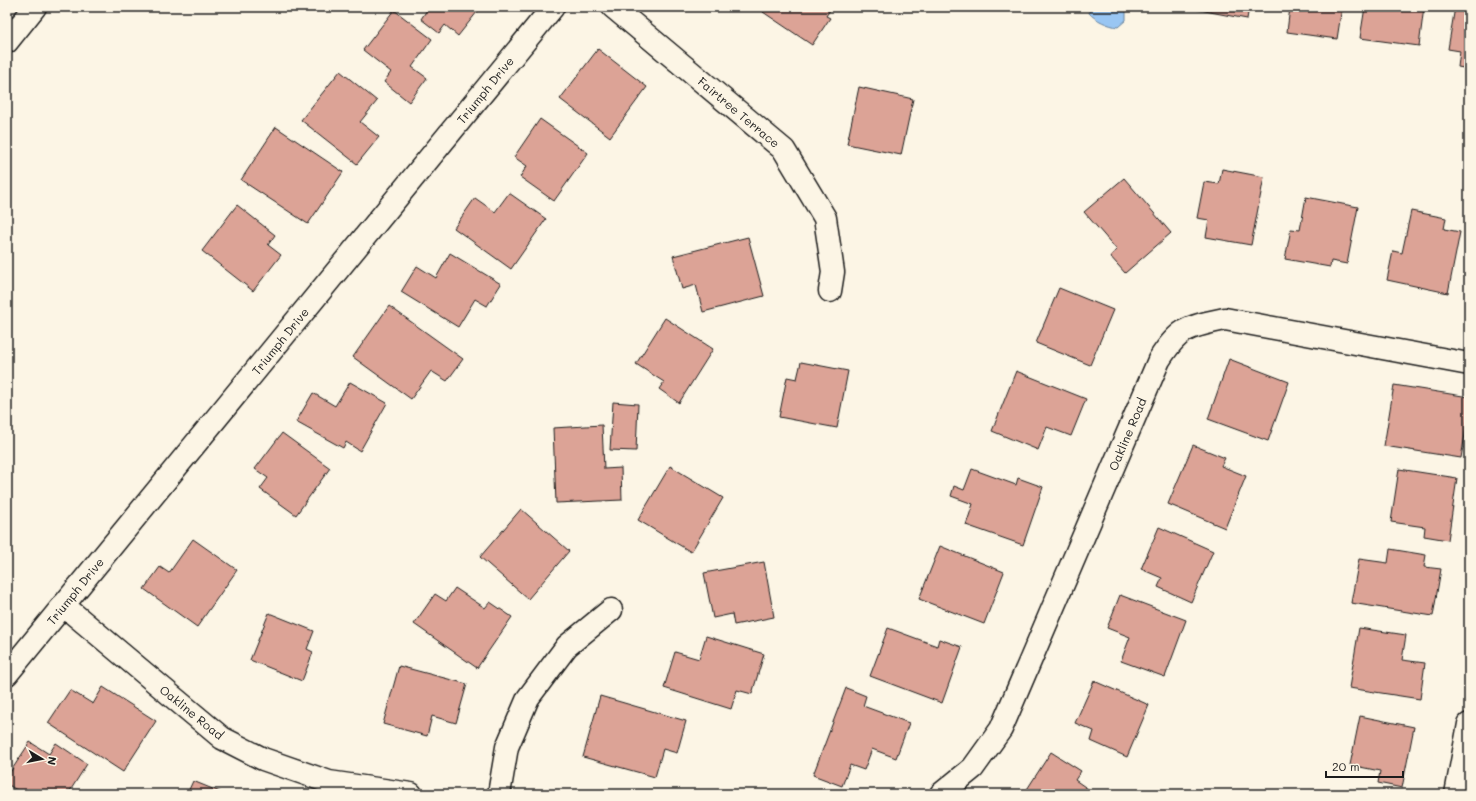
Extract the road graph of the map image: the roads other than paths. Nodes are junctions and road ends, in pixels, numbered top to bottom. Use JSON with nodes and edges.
{"nodes":[{"id":1,"x":35,"y":7,"type":"edge"},
{"id":2,"x":553,"y":7,"type":"edge"},
{"id":3,"x":613,"y":7,"type":"edge"},
{"id":4,"x":7,"y":42,"type":"edge"},
{"id":5,"x":830,"y":291,"type":"dead end"},
{"id":6,"x":1469,"y":364,"type":"edge"},
{"id":7,"x":64,"y":605,"type":"junction"},
{"id":8,"x":610,"y":610,"type":"dead end"},
{"id":9,"x":7,"y":674,"type":"edge"},
{"id":10,"x":1469,"y":724,"type":"edge"},
{"id":11,"x":411,"y":794,"type":"edge"},
{"id":12,"x":499,"y":794,"type":"edge"},
{"id":13,"x":941,"y":794,"type":"edge"},
{"id":14,"x":1456,"y":794,"type":"edge"}],
"edges":[{"from":1,"to":4,"type":"street"},
{"from":2,"to":7,"type":"street","name":"Triumph Drive"},
{"from":3,"to":5,"type":"street","name":"Fairtree Terrace"},
{"from":6,"to":13,"type":"street","name":"Oakline Road"},
{"from":7,"to":9,"type":"street","name":"Triumph Drive"},
{"from":7,"to":11,"type":"street","name":"Oakline Road"},
{"from":8,"to":12,"type":"street"},
{"from":10,"to":14,"type":"street"}]}
